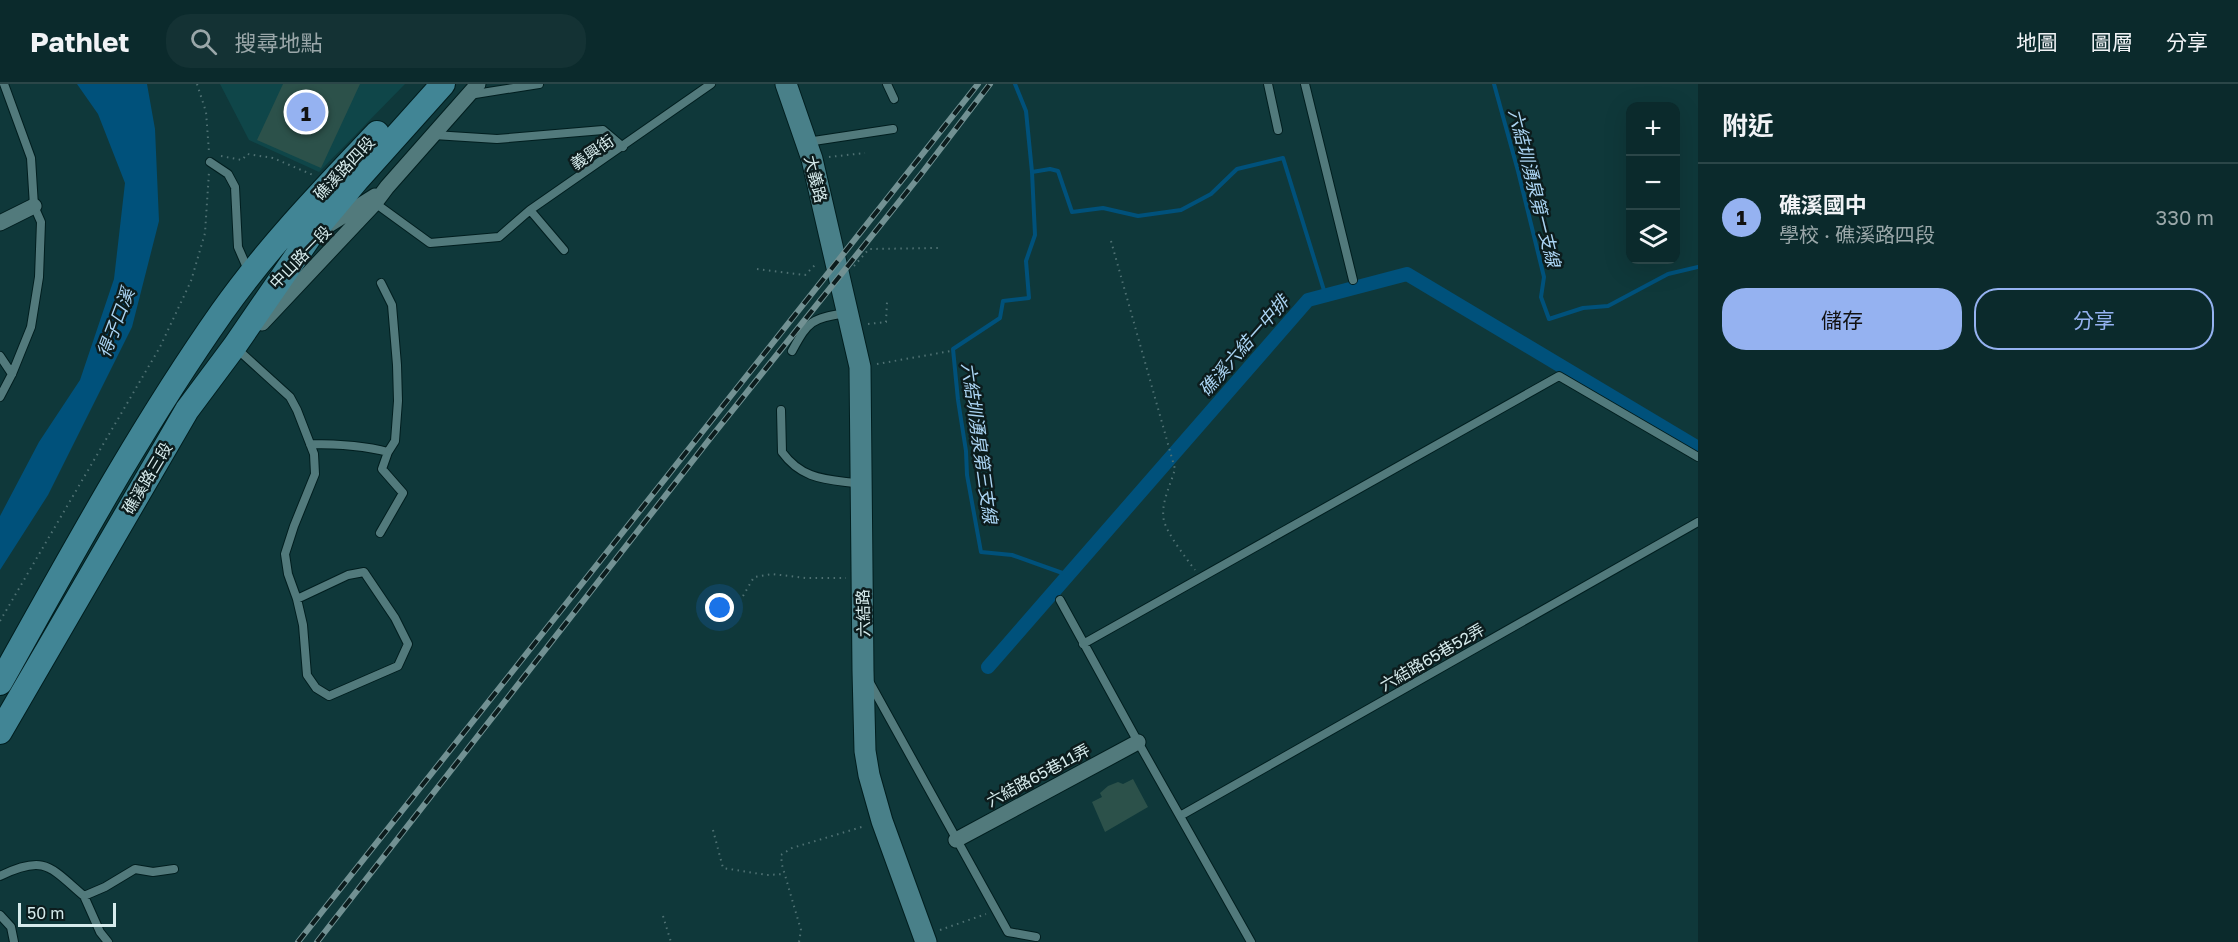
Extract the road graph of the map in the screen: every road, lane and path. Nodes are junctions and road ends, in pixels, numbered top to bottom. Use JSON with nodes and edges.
{"nodes":[{"id":1,"x":4,"y":84,"type":"edge"},
{"id":2,"x":197,"y":84,"type":"edge"},
{"id":3,"x":424,"y":84,"type":"edge"},
{"id":4,"x":443,"y":84,"type":"edge"},
{"id":5,"x":539,"y":84,"type":"edge"},
{"id":6,"x":711,"y":84,"type":"edge"},
{"id":7,"x":786,"y":84,"type":"edge"},
{"id":8,"x":887,"y":84,"type":"edge"},
{"id":9,"x":1268,"y":84,"type":"edge"},
{"id":10,"x":1305,"y":84,"type":"edge"},
{"id":11,"x":473,"y":90,"type":"edge"},
{"id":12,"x":894,"y":99,"type":"dead end"},
{"id":13,"x":893,"y":129,"type":"dead end"},
{"id":14,"x":1278,"y":130,"type":"dead end"},
{"id":15,"x":433,"y":135,"type":"junction"},
{"id":16,"x":624,"y":147,"type":"junction"},
{"id":17,"x":809,"y":151,"type":"junction"},
{"id":18,"x":865,"y":153,"type":"dead end"},
{"id":19,"x":209,"y":158,"type":"junction"},
{"id":20,"x":326,"y":187,"type":"junction"},
{"id":21,"x":373,"y":201,"type":"junction"},
{"id":22,"x":34,"y":206,"type":"junction"},
{"id":23,"x":530,"y":210,"type":"junction"},
{"id":24,"x":0,"y":223,"type":"edge"},
{"id":25,"x":311,"y":235,"type":"junction"},
{"id":26,"x":1111,"y":242,"type":"dead end"},
{"id":27,"x":832,"y":248,"type":"junction"},
{"id":28,"x":939,"y":248,"type":"dead end"},
{"id":29,"x":564,"y":250,"type":"dead end"},
{"id":30,"x":266,"y":254,"type":"junction"},
{"id":31,"x":757,"y":269,"type":"dead end"},
{"id":32,"x":250,"y":275,"type":"junction"},
{"id":33,"x":839,"y":279,"type":"junction"},
{"id":34,"x":1353,"y":280,"type":"dead end"},
{"id":35,"x":381,"y":282,"type":"dead end"},
{"id":36,"x":887,"y":303,"type":"dead end"},
{"id":37,"x":849,"y":319,"type":"junction"},
{"id":38,"x":234,"y":346,"type":"junction"},
{"id":39,"x":792,"y":351,"type":"dead end"},
{"id":40,"x":951,"y":351,"type":"dead end"},
{"id":41,"x":0,"y":356,"type":"edge"},
{"id":42,"x":860,"y":367,"type":"junction"},
{"id":43,"x":12,"y":374,"type":"junction"},
{"id":44,"x":0,"y":397,"type":"edge"},
{"id":45,"x":781,"y":410,"type":"dead end"},
{"id":46,"x":310,"y":444,"type":"junction"},
{"id":47,"x":388,"y":452,"type":"junction"},
{"id":48,"x":1698,"y":457,"type":"edge"},
{"id":49,"x":861,"y":484,"type":"junction"},
{"id":50,"x":1698,"y":522,"type":"edge"},
{"id":51,"x":380,"y":533,"type":"dead end"},
{"id":52,"x":862,"y":578,"type":"junction"},
{"id":53,"x":1200,"y":578,"type":"junction"},
{"id":54,"x":743,"y":596,"type":"dead end"},
{"id":55,"x":297,"y":599,"type":"junction"},
{"id":56,"x":1060,"y":600,"type":"dead end"},
{"id":57,"x":0,"y":621,"type":"edge"},
{"id":58,"x":1083,"y":644,"type":"junction"},
{"id":59,"x":863,"y":671,"type":"junction"},
{"id":60,"x":0,"y":683,"type":"edge"},
{"id":61,"x":0,"y":732,"type":"edge"},
{"id":62,"x":1138,"y":742,"type":"junction"},
{"id":63,"x":1180,"y":816,"type":"junction"},
{"id":64,"x":882,"y":821,"type":"junction"},
{"id":65,"x":712,"y":830,"type":"dead end"},
{"id":66,"x":956,"y":840,"type":"junction"},
{"id":67,"x":174,"y":869,"type":"dead end"},
{"id":68,"x":784,"y":874,"type":"junction"},
{"id":69,"x":0,"y":876,"type":"edge"},
{"id":70,"x":84,"y":896,"type":"junction"},
{"id":71,"x":994,"y":911,"type":"junction"},
{"id":72,"x":0,"y":915,"type":"edge"},
{"id":73,"x":663,"y":916,"type":"dead end"},
{"id":74,"x":1036,"y":937,"type":"dead end"},
{"id":75,"x":925,"y":939,"type":"edge"},
{"id":76,"x":14,"y":942,"type":"edge"},
{"id":77,"x":108,"y":942,"type":"edge"},
{"id":78,"x":671,"y":942,"type":"edge"},
{"id":79,"x":799,"y":942,"type":"edge"},
{"id":80,"x":1251,"y":942,"type":"edge"}],
"edges":[{"from":1,"to":22,"type":"lane"},
{"from":2,"to":19,"type":"path"},
{"from":3,"to":20,"type":"main road","name":"礁溪路四段"},
{"from":4,"to":25,"type":"main road","name":"礁溪路四段"},
{"from":5,"to":11,"type":"lane"},
{"from":6,"to":16,"type":"lane","name":"義興街"},
{"from":7,"to":17,"type":"street","name":"大義路"},
{"from":8,"to":12,"type":"lane"},
{"from":9,"to":14,"type":"lane"},
{"from":10,"to":34,"type":"lane"},
{"from":11,"to":15,"type":"street","name":"中山路一段"},
{"from":13,"to":17,"type":"lane"},
{"from":15,"to":16,"type":"lane"},
{"from":15,"to":21,"type":"street","name":"中山路一段"},
{"from":16,"to":23,"type":"lane","name":"義興街"},
{"from":17,"to":18,"type":"path"},
{"from":17,"to":27,"type":"street","name":"大義路"},
{"from":19,"to":20,"type":"path"},
{"from":19,"to":32,"type":"lane"},
{"from":19,"to":57,"type":"path"},
{"from":20,"to":30,"type":"main road","name":"礁溪路四段"},
{"from":21,"to":23,"type":"lane","name":"義興街"},
{"from":21,"to":25,"type":"street","name":"中山路一段"},
{"from":21,"to":38,"type":"street","name":"中山路一段"},
{"from":22,"to":24,"type":"street"},
{"from":22,"to":43,"type":"lane"},
{"from":23,"to":29,"type":"lane"},
{"from":25,"to":30,"type":"street","name":"中山路一段"},
{"from":25,"to":38,"type":"main road","name":"礁溪路三段"},
{"from":26,"to":53,"type":"path"},
{"from":27,"to":31,"type":"path"},
{"from":27,"to":33,"type":"street","name":"大義路"},
{"from":28,"to":33,"type":"path"},
{"from":30,"to":32,"type":"main road","name":"礁溪路三段"},
{"from":32,"to":60,"type":"main road","name":"礁溪路三段"},
{"from":33,"to":37,"type":"street","name":"六結路"},
{"from":35,"to":47,"type":"lane"},
{"from":36,"to":37,"type":"path"},
{"from":37,"to":39,"type":"lane"},
{"from":37,"to":42,"type":"street","name":"六結路"},
{"from":38,"to":46,"type":"lane"},
{"from":38,"to":61,"type":"main road","name":"礁溪路三段"},
{"from":40,"to":42,"type":"path"},
{"from":41,"to":43,"type":"lane"},
{"from":42,"to":49,"type":"street","name":"六結路"},
{"from":43,"to":44,"type":"lane"},
{"from":45,"to":49,"type":"lane"},
{"from":46,"to":47,"type":"lane"},
{"from":46,"to":55,"type":"lane"},
{"from":47,"to":51,"type":"lane"},
{"from":48,"to":53,"type":"lane"},
{"from":49,"to":52,"type":"street","name":"六結路"},
{"from":50,"to":63,"type":"lane","name":"六結路65巷52弄"},
{"from":52,"to":54,"type":"path"},
{"from":52,"to":59,"type":"street","name":"六結路"},
{"from":53,"to":58,"type":"lane"},
{"from":55,"to":55,"type":"lane"},
{"from":56,"to":58,"type":"lane"},
{"from":58,"to":62,"type":"lane"},
{"from":59,"to":64,"type":"street","name":"六結路"},
{"from":59,"to":66,"type":"lane"},
{"from":62,"to":63,"type":"lane"},
{"from":62,"to":66,"type":"street","name":"六結路65巷11弄"},
{"from":63,"to":80,"type":"lane"},
{"from":64,"to":68,"type":"path"},
{"from":64,"to":75,"type":"street","name":"六結路"},
{"from":65,"to":68,"type":"path"},
{"from":66,"to":71,"type":"lane"},
{"from":67,"to":70,"type":"lane"},
{"from":68,"to":79,"type":"path"},
{"from":69,"to":70,"type":"lane"},
{"from":70,"to":77,"type":"lane"},
{"from":71,"to":74,"type":"lane"},
{"from":71,"to":75,"type":"path"},
{"from":72,"to":76,"type":"lane"},
{"from":73,"to":78,"type":"path"}]}
